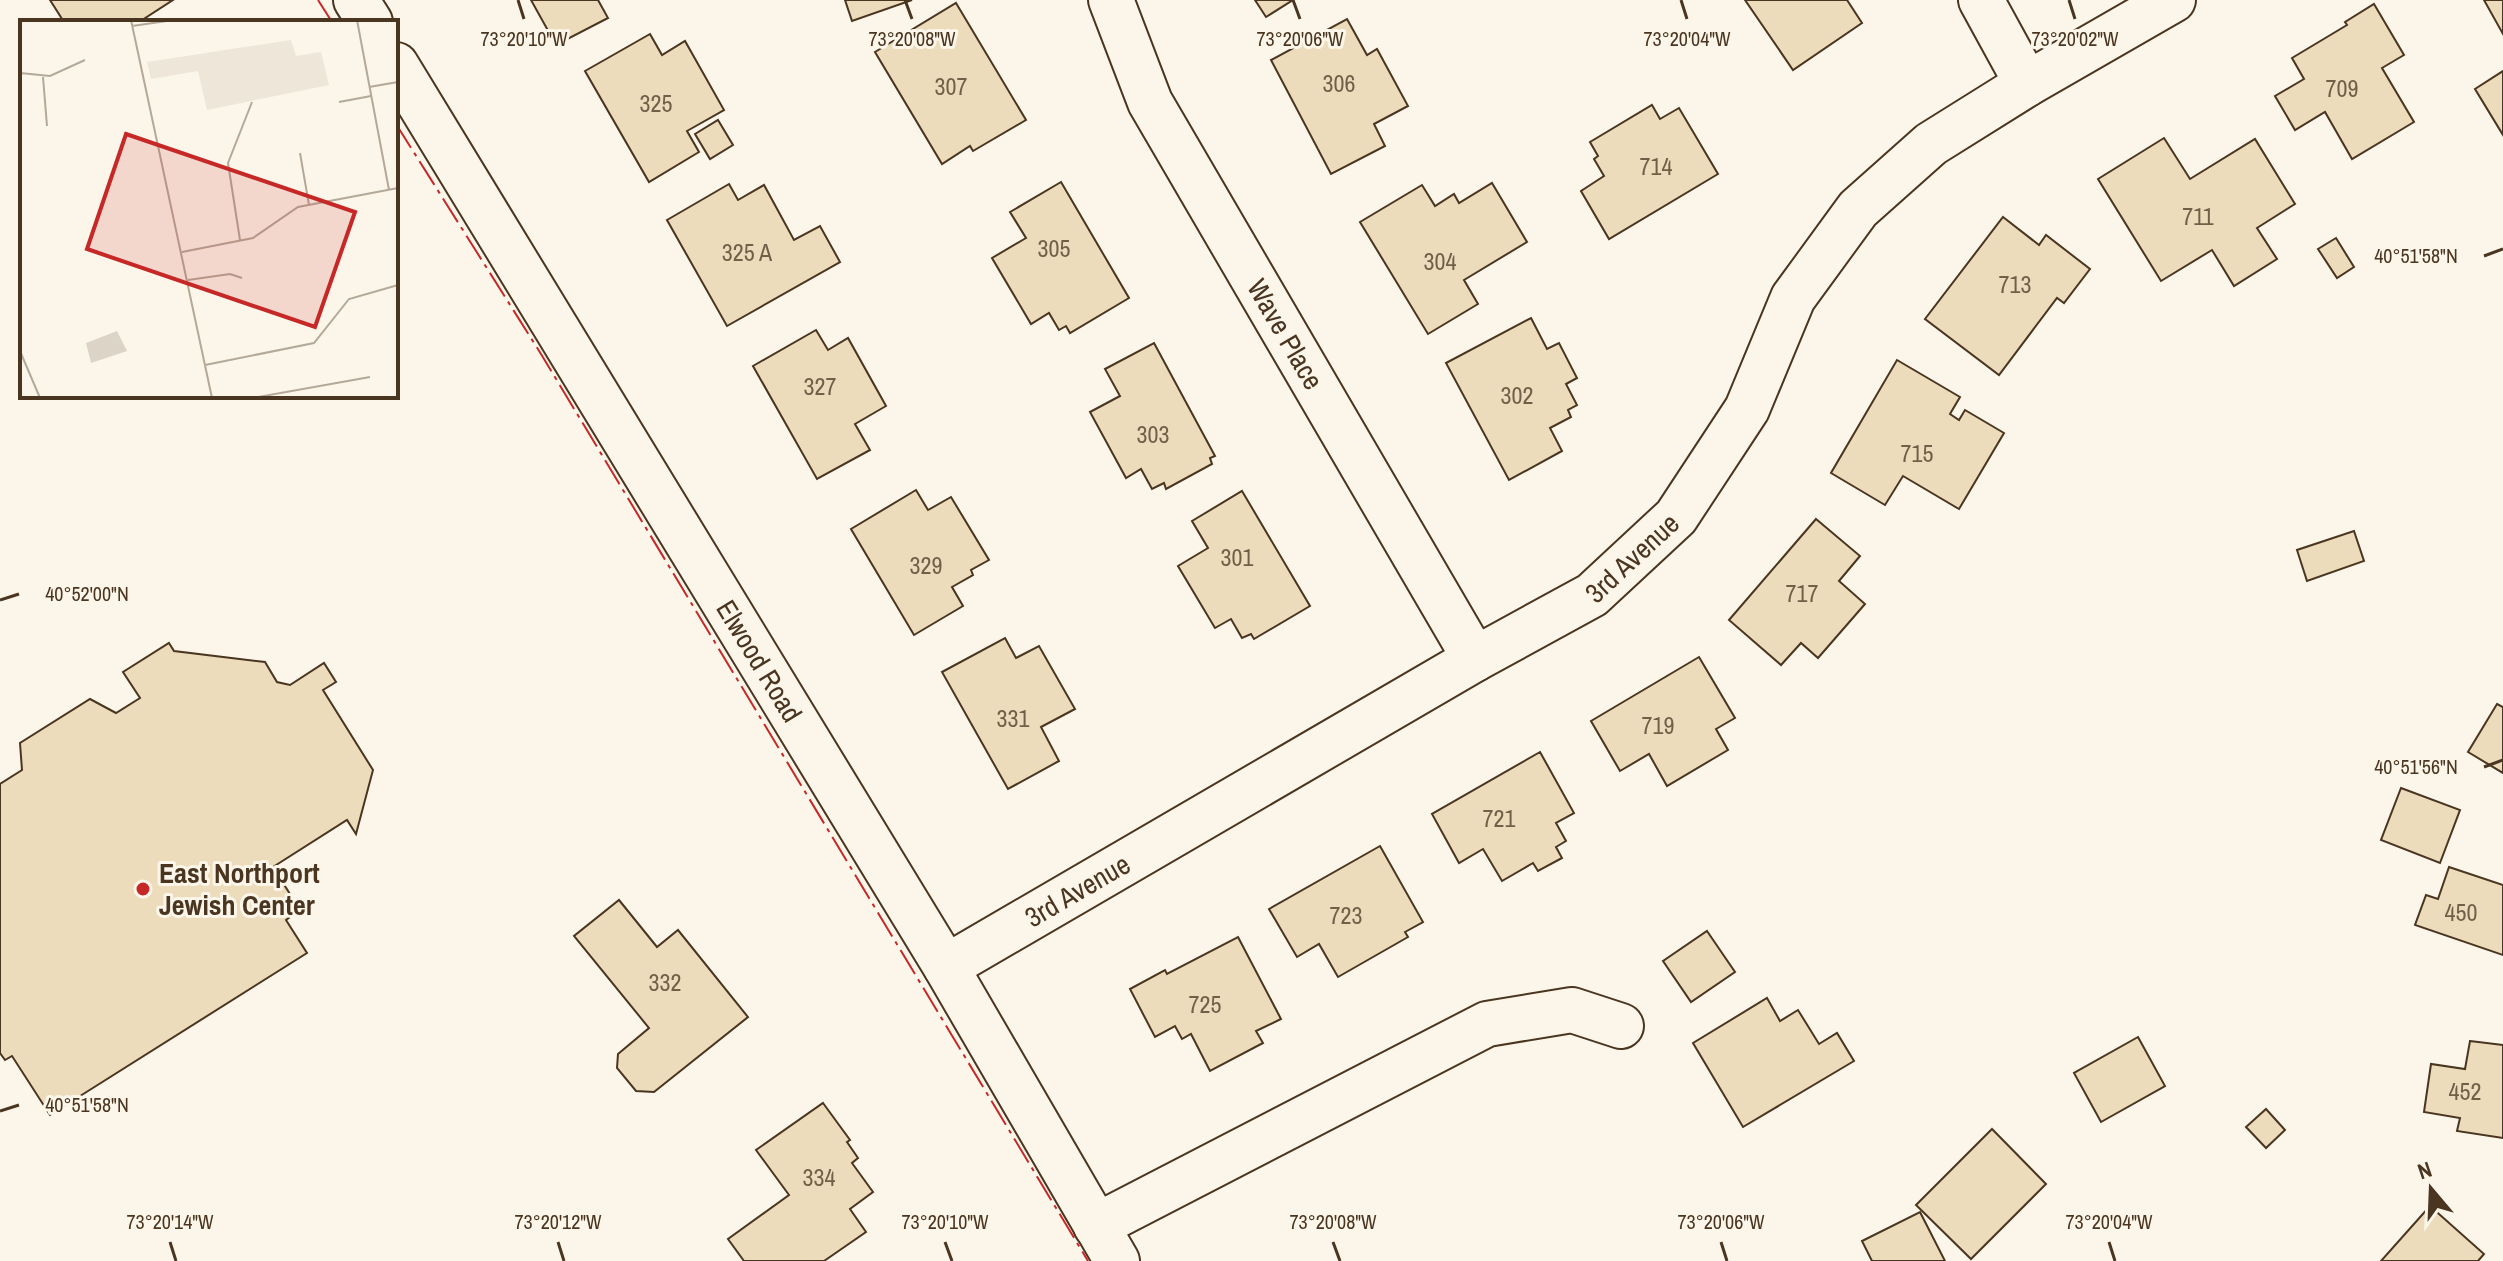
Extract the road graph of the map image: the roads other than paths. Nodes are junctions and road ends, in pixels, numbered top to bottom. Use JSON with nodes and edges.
{"nodes":[{"id":1,"x":356,"y":0,"type":"edge"},
{"id":2,"x":1111,"y":0,"type":"edge"},
{"id":3,"x":1981,"y":0,"type":"edge"},
{"id":4,"x":2173,"y":0,"type":"edge"},
{"id":5,"x":369,"y":20,"type":"edge"},
{"id":6,"x":398,"y":68,"type":"edge"},
{"id":7,"x":2027,"y":84,"type":"junction"},
{"id":8,"x":1475,"y":659,"type":"junction"},
{"id":9,"x":946,"y":967,"type":"junction"},
{"id":10,"x":1621,"y":1026,"type":"dead end"},
{"id":11,"x":1106,"y":1243,"type":"edge"}],
"edges":[{"from":1,"to":5,"type":"street"},
{"from":2,"to":8,"type":"street","name":"Wave Place"},
{"from":3,"to":7,"type":"street"},
{"from":4,"to":7,"type":"street","name":"3rd Avenue"},
{"from":6,"to":9,"type":"street","name":"Elwood Road"},
{"from":7,"to":8,"type":"street","name":"3rd Avenue"},
{"from":8,"to":9,"type":"street","name":"3rd Avenue"},
{"from":9,"to":11,"type":"street","name":"Elwood Road"},
{"from":10,"to":11,"type":"street"}]}
